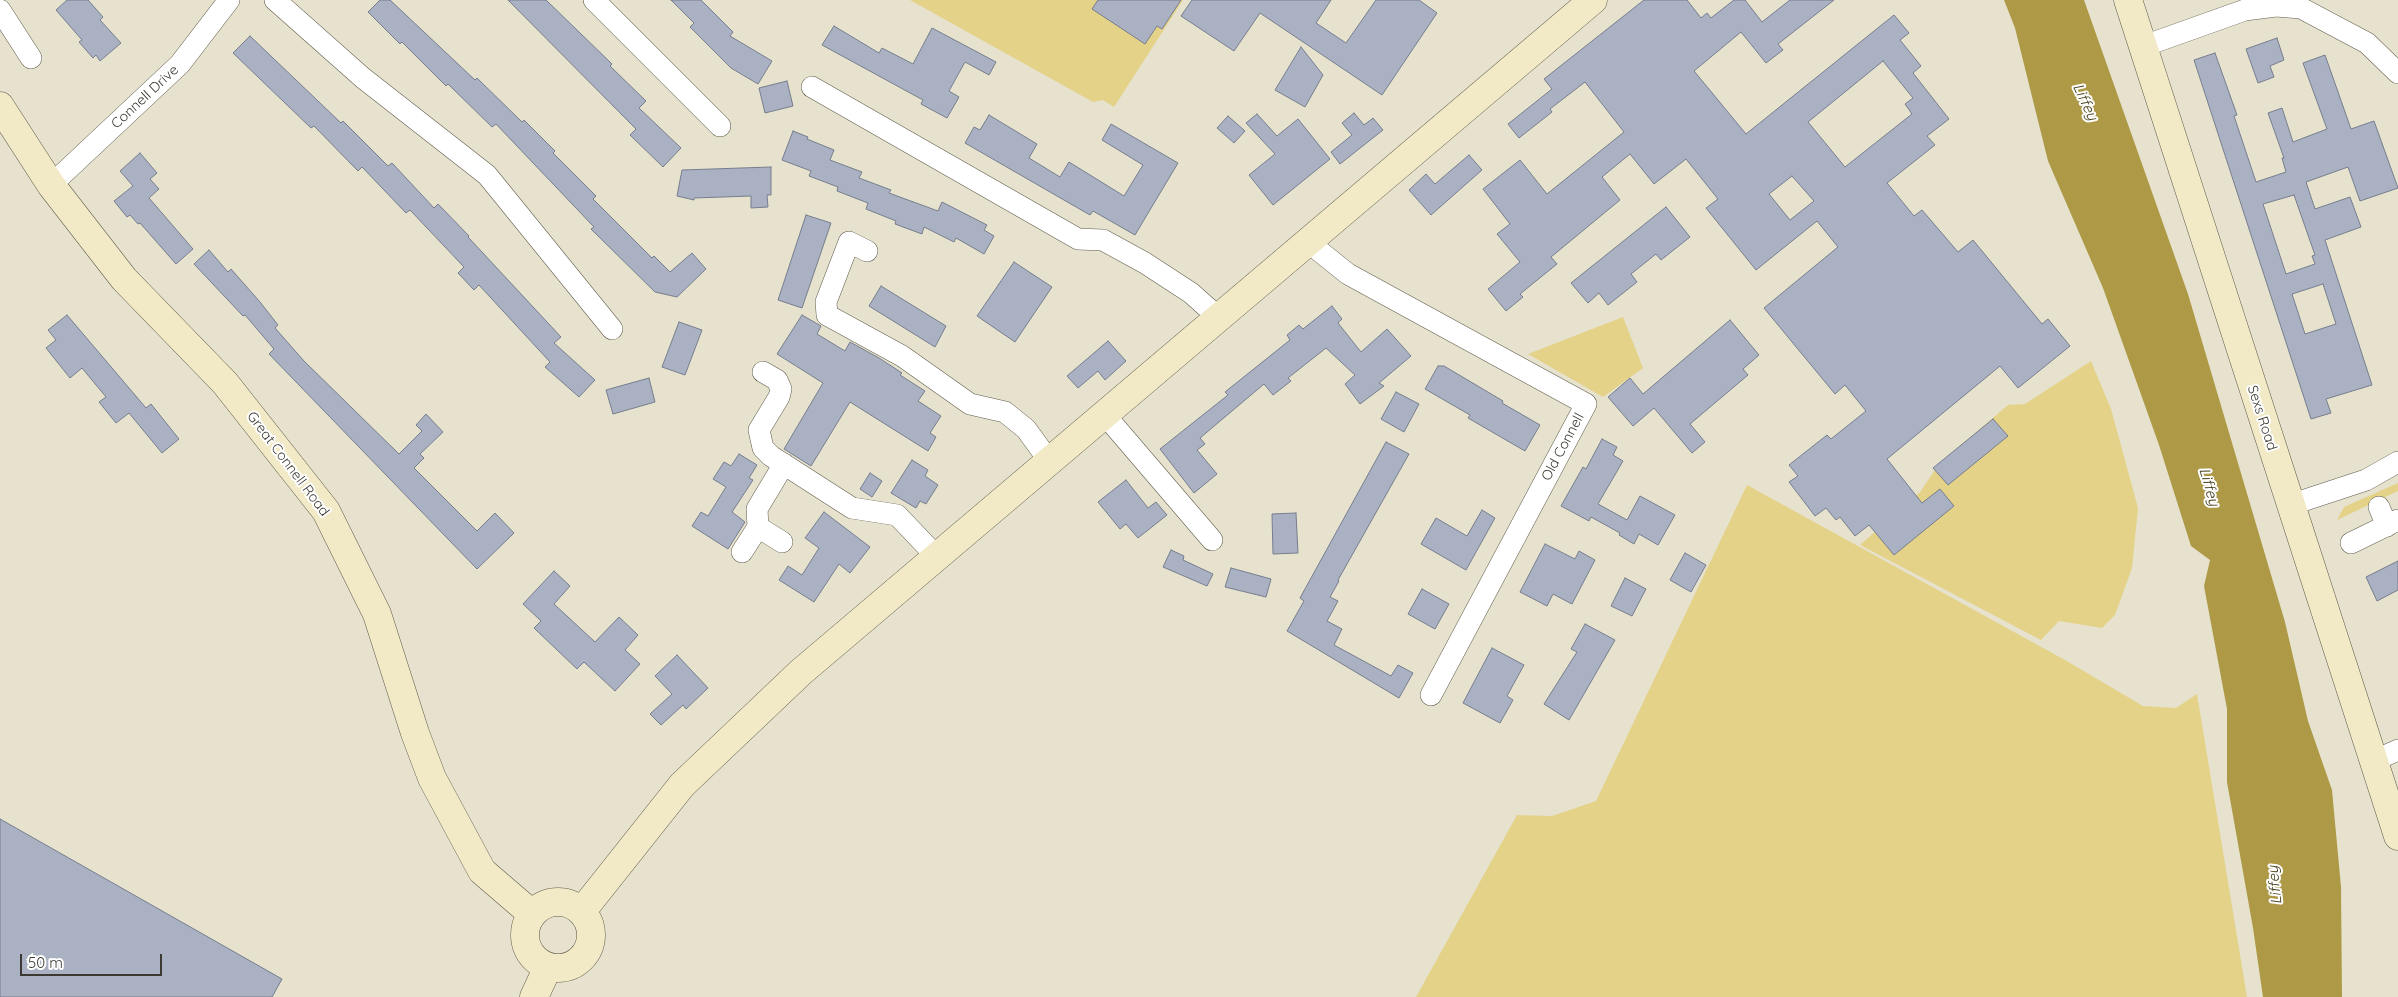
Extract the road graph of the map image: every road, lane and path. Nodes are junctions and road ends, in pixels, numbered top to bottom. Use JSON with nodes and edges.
{"nodes":[{"id":1,"x":229,"y":0,"type":"edge"},
{"id":2,"x":275,"y":0,"type":"edge"},
{"id":3,"x":594,"y":0,"type":"edge"},
{"id":4,"x":1593,"y":0,"type":"edge"},
{"id":5,"x":2128,"y":0,"type":"edge"},
{"id":6,"x":0,"y":10,"type":"edge"},
{"id":7,"x":2144,"y":46,"type":"junction"},
{"id":8,"x":31,"y":58,"type":"dead end"},
{"id":9,"x":2398,"y":74,"type":"edge"},
{"id":10,"x":812,"y":87,"type":"dead end"},
{"id":11,"x":0,"y":106,"type":"edge"},
{"id":12,"x":720,"y":126,"type":"dead end"},
{"id":13,"x":52,"y":185,"type":"junction"},
{"id":14,"x":1308,"y":242,"type":"junction"},
{"id":15,"x":867,"y":251,"type":"dead end"},
{"id":16,"x":1219,"y":318,"type":"junction"},
{"id":17,"x":612,"y":329,"type":"dead end"},
{"id":18,"x":763,"y":372,"type":"dead end"},
{"id":19,"x":1105,"y":415,"type":"junction"},
{"id":20,"x":1050,"y":462,"type":"junction"},
{"id":21,"x":2398,"y":462,"type":"edge"},
{"id":22,"x":784,"y":464,"type":"junction"},
{"id":23,"x":2290,"y":505,"type":"junction"},
{"id":24,"x":2388,"y":518,"type":"edge"},
{"id":25,"x":758,"y":527,"type":"junction"},
{"id":26,"x":1212,"y":540,"type":"dead end"},
{"id":27,"x":782,"y":542,"type":"dead end"},
{"id":28,"x":2351,"y":543,"type":"dead end"},
{"id":29,"x":742,"y":552,"type":"dead end"},
{"id":30,"x":937,"y":557,"type":"junction"},
{"id":31,"x":1431,"y":694,"type":"dead end"},
{"id":32,"x":2398,"y":750,"type":"edge"},
{"id":33,"x":2373,"y":761,"type":"junction"},
{"id":34,"x":2398,"y":836,"type":"edge"},
{"id":35,"x":582,"y":912,"type":"junction"},
{"id":36,"x":532,"y":914,"type":"junction"},
{"id":37,"x":548,"y":967,"type":"junction"},
{"id":38,"x":534,"y":997,"type":"edge"}],
"edges":[{"from":1,"to":13,"type":"street","name":"Connell Drive"},
{"from":2,"to":17,"type":"street"},
{"from":3,"to":12,"type":"street"},
{"from":4,"to":14,"type":"street"},
{"from":5,"to":7,"type":"street","name":"Sexs Road"},
{"from":6,"to":8,"type":"street"},
{"from":7,"to":9,"type":"street"},
{"from":7,"to":23,"type":"street","name":"Sexs Road"},
{"from":10,"to":16,"type":"street"},
{"from":11,"to":13,"type":"street","name":"Great Connell Road"},
{"from":13,"to":36,"type":"street","name":"Great Connell Road"},
{"from":14,"to":16,"type":"street"},
{"from":14,"to":31,"type":"street","name":"Old Connell"},
{"from":15,"to":20,"type":"street"},
{"from":16,"to":19,"type":"street"},
{"from":18,"to":22,"type":"street"},
{"from":19,"to":20,"type":"street"},
{"from":19,"to":26,"type":"street"},
{"from":20,"to":30,"type":"street"},
{"from":21,"to":23,"type":"street"},
{"from":22,"to":25,"type":"street"},
{"from":22,"to":30,"type":"street"},
{"from":23,"to":33,"type":"street","name":"Sexs Road"},
{"from":24,"to":28,"type":"street"},
{"from":25,"to":27,"type":"street"},
{"from":25,"to":29,"type":"street"},
{"from":30,"to":35,"type":"street"},
{"from":32,"to":33,"type":"street"},
{"from":33,"to":34,"type":"street","name":"Sexs Road"},
{"from":35,"to":36,"type":"street"},
{"from":35,"to":37,"type":"street"},
{"from":36,"to":37,"type":"street"},
{"from":37,"to":38,"type":"street"}]}
